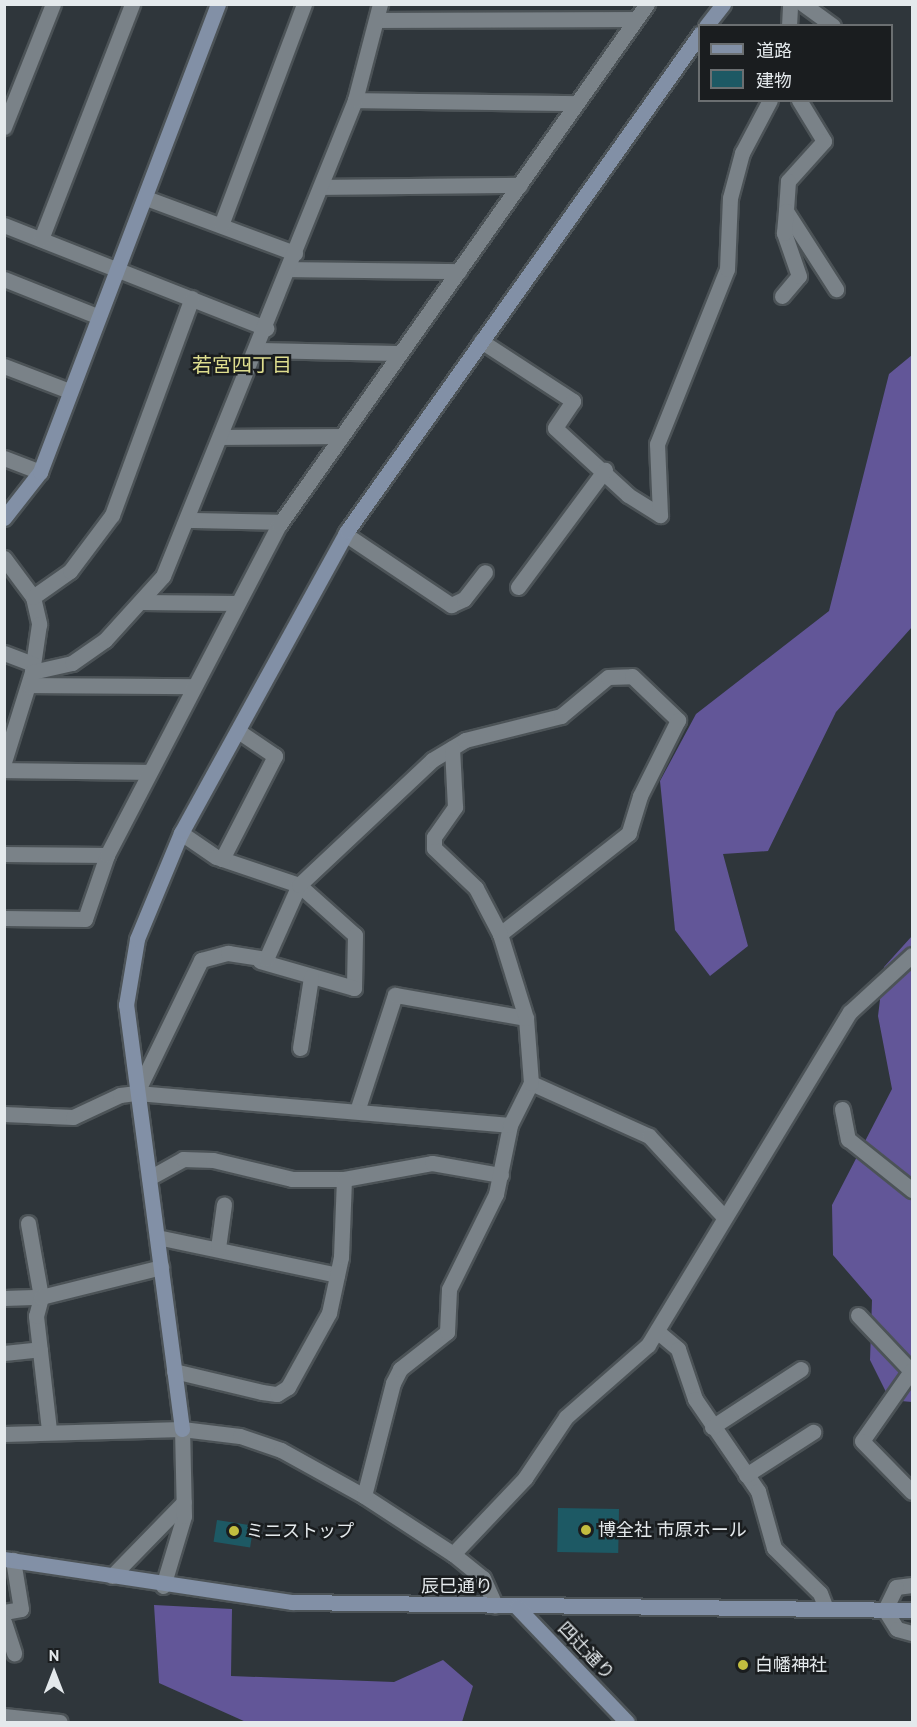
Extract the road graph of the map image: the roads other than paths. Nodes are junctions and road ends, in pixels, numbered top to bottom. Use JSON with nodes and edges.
{"nodes":[{"id":1,"x":52,"y":4,"type":"edge"},
{"id":2,"x":132,"y":4,"type":"edge"},
{"id":3,"x":218,"y":4,"type":"edge"},
{"id":4,"x":304,"y":4,"type":"edge"},
{"id":5,"x":646,"y":4,"type":"edge"},
{"id":6,"x":723,"y":4,"type":"edge"},
{"id":7,"x":790,"y":4,"type":"edge"},
{"id":8,"x":803,"y":4,"type":"edge"},
{"id":9,"x":380,"y":12,"type":"edge"},
{"id":10,"x":636,"y":19,"type":"junction"},
{"id":11,"x":708,"y":24,"type":"edge"},
{"id":12,"x":789,"y":24,"type":"edge"},
{"id":13,"x":830,"y":24,"type":"edge"},
{"id":14,"x":698,"y":35,"type":"edge"},
{"id":15,"x":356,"y":100,"type":"junction"},
{"id":16,"x":769,"y":102,"type":"edge"},
{"id":17,"x":800,"y":102,"type":"edge"},
{"id":18,"x":574,"y":103,"type":"junction"},
{"id":19,"x":4,"y":127,"type":"edge"},
{"id":20,"x":520,"y":185,"type":"junction"},
{"id":21,"x":321,"y":187,"type":"junction"},
{"id":22,"x":146,"y":198,"type":"junction"},
{"id":23,"x":786,"y":211,"type":"junction"},
{"id":24,"x":4,"y":225,"type":"edge"},
{"id":25,"x":221,"y":225,"type":"junction"},
{"id":26,"x":41,"y":239,"type":"junction"},
{"id":27,"x":295,"y":253,"type":"junction"},
{"id":28,"x":117,"y":268,"type":"junction"},
{"id":29,"x":289,"y":269,"type":"junction"},
{"id":30,"x":459,"y":271,"type":"junction"},
{"id":31,"x":4,"y":279,"type":"edge"},
{"id":32,"x":836,"y":289,"type":"dead end"},
{"id":33,"x":782,"y":296,"type":"dead end"},
{"id":34,"x":192,"y":298,"type":"junction"},
{"id":35,"x":97,"y":316,"type":"junction"},
{"id":36,"x":266,"y":328,"type":"junction"},
{"id":37,"x":481,"y":341,"type":"junction"},
{"id":38,"x":257,"y":350,"type":"junction"},
{"id":39,"x":399,"y":353,"type":"junction"},
{"id":40,"x":4,"y":366,"type":"edge"},
{"id":41,"x":69,"y":391,"type":"junction"},
{"id":42,"x":224,"y":436,"type":"junction"},
{"id":43,"x":339,"y":436,"type":"junction"},
{"id":44,"x":4,"y":458,"type":"edge"},
{"id":45,"x":605,"y":470,"type":"junction"},
{"id":46,"x":40,"y":472,"type":"junction"},
{"id":47,"x":4,"y":518,"type":"edge"},
{"id":48,"x":189,"y":520,"type":"junction"},
{"id":49,"x":281,"y":522,"type":"junction"},
{"id":50,"x":345,"y":534,"type":"junction"},
{"id":51,"x":4,"y":558,"type":"edge"},
{"id":52,"x":485,"y":572,"type":"dead end"},
{"id":53,"x":518,"y":587,"type":"dead end"},
{"id":54,"x":33,"y":597,"type":"junction"},
{"id":55,"x":142,"y":602,"type":"junction"},
{"id":56,"x":237,"y":603,"type":"junction"},
{"id":57,"x":4,"y":653,"type":"edge"},
{"id":58,"x":32,"y":674,"type":"junction"},
{"id":59,"x":191,"y":686,"type":"junction"},
{"id":60,"x":238,"y":731,"type":"junction"},
{"id":61,"x":8,"y":742,"type":"edge"},
{"id":62,"x":452,"y":748,"type":"junction"},
{"id":63,"x":4,"y":762,"type":"edge"},
{"id":64,"x":4,"y":770,"type":"edge"},
{"id":65,"x":148,"y":772,"type":"junction"},
{"id":66,"x":181,"y":832,"type":"junction"},
{"id":67,"x":4,"y":854,"type":"edge"},
{"id":68,"x":107,"y":855,"type":"junction"},
{"id":69,"x":222,"y":859,"type":"junction"},
{"id":70,"x":299,"y":885,"type":"junction"},
{"id":71,"x":4,"y":918,"type":"edge"},
{"id":72,"x":500,"y":934,"type":"junction"},
{"id":73,"x":912,"y":955,"type":"edge"},
{"id":74,"x":260,"y":961,"type":"junction"},
{"id":75,"x":311,"y":977,"type":"junction"},
{"id":76,"x":526,"y":1018,"type":"junction"},
{"id":77,"x":300,"y":1048,"type":"dead end"},
{"id":78,"x":531,"y":1083,"type":"junction"},
{"id":79,"x":137,"y":1093,"type":"junction"},
{"id":80,"x":842,"y":1109,"type":"dead end"},
{"id":81,"x":357,"y":1111,"type":"junction"},
{"id":82,"x":4,"y":1114,"type":"edge"},
{"id":83,"x":510,"y":1125,"type":"junction"},
{"id":84,"x":501,"y":1175,"type":"junction"},
{"id":85,"x":149,"y":1178,"type":"junction"},
{"id":86,"x":344,"y":1179,"type":"junction"},
{"id":87,"x":912,"y":1190,"type":"edge"},
{"id":88,"x":224,"y":1204,"type":"dead end"},
{"id":89,"x":724,"y":1217,"type":"junction"},
{"id":90,"x":28,"y":1223,"type":"dead end"},
{"id":91,"x":157,"y":1237,"type":"junction"},
{"id":92,"x":218,"y":1248,"type":"junction"},
{"id":93,"x":161,"y":1267,"type":"junction"},
{"id":94,"x":337,"y":1275,"type":"junction"},
{"id":95,"x":41,"y":1297,"type":"junction"},
{"id":96,"x":4,"y":1298,"type":"edge"},
{"id":97,"x":858,"y":1315,"type":"dead end"},
{"id":98,"x":658,"y":1332,"type":"junction"},
{"id":99,"x":40,"y":1348,"type":"junction"},
{"id":100,"x":4,"y":1353,"type":"edge"},
{"id":101,"x":801,"y":1369,"type":"dead end"},
{"id":102,"x":174,"y":1371,"type":"junction"},
{"id":103,"x":712,"y":1427,"type":"junction"},
{"id":104,"x":182,"y":1429,"type":"junction"},
{"id":105,"x":49,"y":1430,"type":"junction"},
{"id":106,"x":813,"y":1432,"type":"dead end"},
{"id":107,"x":4,"y":1434,"type":"edge"},
{"id":108,"x":746,"y":1476,"type":"junction"},
{"id":109,"x":912,"y":1492,"type":"edge"},
{"id":110,"x":364,"y":1496,"type":"junction"},
{"id":111,"x":184,"y":1502,"type":"junction"},
{"id":112,"x":453,"y":1554,"type":"junction"},
{"id":113,"x":9,"y":1560,"type":"edge"},
{"id":114,"x":112,"y":1576,"type":"junction"},
{"id":115,"x":912,"y":1585,"type":"edge"},
{"id":116,"x":163,"y":1586,"type":"junction"},
{"id":117,"x":495,"y":1605,"type":"junction"},
{"id":118,"x":517,"y":1607,"type":"junction"},
{"id":119,"x":826,"y":1609,"type":"junction"},
{"id":120,"x":885,"y":1610,"type":"junction"},
{"id":121,"x":912,"y":1610,"type":"edge"},
{"id":122,"x":4,"y":1612,"type":"edge"},
{"id":123,"x":4,"y":1622,"type":"edge"},
{"id":124,"x":912,"y":1633,"type":"edge"},
{"id":125,"x":14,"y":1653,"type":"dead end"},
{"id":126,"x":4,"y":1716,"type":"edge"},
{"id":127,"x":60,"y":1722,"type":"edge"},
{"id":128,"x":627,"y":1722,"type":"edge"}],
"edges":[{"from":1,"to":19,"type":"street"},
{"from":2,"to":26,"type":"street"},
{"from":3,"to":22,"type":"street"},
{"from":4,"to":25,"type":"street"},
{"from":5,"to":10,"type":"street"},
{"from":6,"to":11,"type":"street"},
{"from":7,"to":12,"type":"street"},
{"from":8,"to":13,"type":"street"},
{"from":9,"to":10,"type":"street"},
{"from":9,"to":15,"type":"street"},
{"from":10,"to":18,"type":"street"},
{"from":14,"to":37,"type":"street"},
{"from":15,"to":18,"type":"street"},
{"from":15,"to":21,"type":"street"},
{"from":16,"to":45,"type":"street"},
{"from":17,"to":23,"type":"street"},
{"from":18,"to":20,"type":"street"},
{"from":20,"to":21,"type":"street"},
{"from":20,"to":30,"type":"street"},
{"from":21,"to":27,"type":"street"},
{"from":22,"to":25,"type":"street"},
{"from":22,"to":28,"type":"street"},
{"from":23,"to":32,"type":"street"},
{"from":23,"to":33,"type":"street"},
{"from":24,"to":26,"type":"street"},
{"from":25,"to":27,"type":"street"},
{"from":26,"to":28,"type":"street"},
{"from":27,"to":29,"type":"street"},
{"from":28,"to":34,"type":"street"},
{"from":28,"to":35,"type":"street"},
{"from":29,"to":30,"type":"street"},
{"from":29,"to":36,"type":"street"},
{"from":30,"to":39,"type":"street"},
{"from":31,"to":35,"type":"street"},
{"from":34,"to":36,"type":"street"},
{"from":34,"to":54,"type":"street"},
{"from":35,"to":41,"type":"street"},
{"from":36,"to":38,"type":"street"},
{"from":37,"to":45,"type":"street"},
{"from":37,"to":50,"type":"street"},
{"from":38,"to":39,"type":"street"},
{"from":38,"to":42,"type":"street"},
{"from":39,"to":43,"type":"street"},
{"from":40,"to":41,"type":"street"},
{"from":41,"to":46,"type":"street"},
{"from":42,"to":43,"type":"street"},
{"from":42,"to":48,"type":"street"},
{"from":43,"to":49,"type":"street"},
{"from":44,"to":46,"type":"street"},
{"from":45,"to":53,"type":"street"},
{"from":46,"to":47,"type":"street"},
{"from":48,"to":49,"type":"street"},
{"from":48,"to":55,"type":"street"},
{"from":49,"to":56,"type":"street"},
{"from":50,"to":52,"type":"street"},
{"from":50,"to":60,"type":"street"},
{"from":51,"to":54,"type":"street"},
{"from":54,"to":58,"type":"street"},
{"from":55,"to":56,"type":"street"},
{"from":55,"to":58,"type":"street"},
{"from":56,"to":59,"type":"street"},
{"from":57,"to":58,"type":"street"},
{"from":58,"to":59,"type":"street"},
{"from":58,"to":61,"type":"street"},
{"from":59,"to":65,"type":"street"},
{"from":60,"to":66,"type":"street"},
{"from":60,"to":69,"type":"street"},
{"from":61,"to":63,"type":"street"},
{"from":62,"to":70,"type":"street"},
{"from":62,"to":72,"type":"street"},
{"from":62,"to":72,"type":"street"},
{"from":64,"to":65,"type":"street"},
{"from":65,"to":68,"type":"street"},
{"from":66,"to":69,"type":"street"},
{"from":66,"to":79,"type":"street"},
{"from":67,"to":68,"type":"street"},
{"from":68,"to":71,"type":"street"},
{"from":69,"to":70,"type":"street"},
{"from":70,"to":74,"type":"street"},
{"from":70,"to":75,"type":"street"},
{"from":72,"to":76,"type":"street"},
{"from":73,"to":89,"type":"street"},
{"from":74,"to":75,"type":"street"},
{"from":74,"to":79,"type":"street"},
{"from":75,"to":77,"type":"street"},
{"from":76,"to":78,"type":"street"},
{"from":76,"to":81,"type":"street"},
{"from":78,"to":83,"type":"street"},
{"from":78,"to":89,"type":"street"},
{"from":79,"to":81,"type":"street"},
{"from":79,"to":82,"type":"street"},
{"from":79,"to":85,"type":"street"},
{"from":80,"to":87,"type":"street"},
{"from":81,"to":83,"type":"street"},
{"from":83,"to":84,"type":"street"},
{"from":84,"to":86,"type":"street"},
{"from":84,"to":110,"type":"street"},
{"from":85,"to":86,"type":"street"},
{"from":85,"to":91,"type":"street"},
{"from":86,"to":94,"type":"street"},
{"from":88,"to":92,"type":"street"},
{"from":89,"to":98,"type":"street"},
{"from":90,"to":95,"type":"street"},
{"from":91,"to":92,"type":"street"},
{"from":91,"to":93,"type":"street"},
{"from":92,"to":94,"type":"street"},
{"from":93,"to":95,"type":"street"},
{"from":93,"to":102,"type":"street"},
{"from":94,"to":102,"type":"street"},
{"from":95,"to":96,"type":"street"},
{"from":95,"to":99,"type":"street"},
{"from":97,"to":109,"type":"street"},
{"from":98,"to":103,"type":"street"},
{"from":98,"to":112,"type":"street"},
{"from":99,"to":100,"type":"street"},
{"from":99,"to":105,"type":"street"},
{"from":101,"to":103,"type":"street"},
{"from":102,"to":104,"type":"street"},
{"from":103,"to":108,"type":"street"},
{"from":104,"to":105,"type":"street"},
{"from":104,"to":110,"type":"street"},
{"from":104,"to":111,"type":"street"},
{"from":105,"to":107,"type":"street"},
{"from":106,"to":108,"type":"street"},
{"from":108,"to":119,"type":"street"},
{"from":110,"to":112,"type":"street"},
{"from":111,"to":114,"type":"street"},
{"from":111,"to":116,"type":"street"},
{"from":112,"to":117,"type":"street"},
{"from":113,"to":114,"type":"street","name":"辰巳通り"},
{"from":113,"to":122,"type":"street"},
{"from":114,"to":116,"type":"street","name":"辰巳通り"},
{"from":115,"to":120,"type":"street"},
{"from":116,"to":117,"type":"street","name":"辰巳通り"},
{"from":117,"to":118,"type":"street","name":"辰巳通り"},
{"from":118,"to":119,"type":"street","name":"辰巳通り"},
{"from":118,"to":128,"type":"street","name":"四辻通り"},
{"from":119,"to":120,"type":"street","name":"辰巳通り"},
{"from":120,"to":121,"type":"street","name":"辰巳通り"},
{"from":120,"to":124,"type":"street"},
{"from":123,"to":125,"type":"street"},
{"from":126,"to":127,"type":"street"}]}
